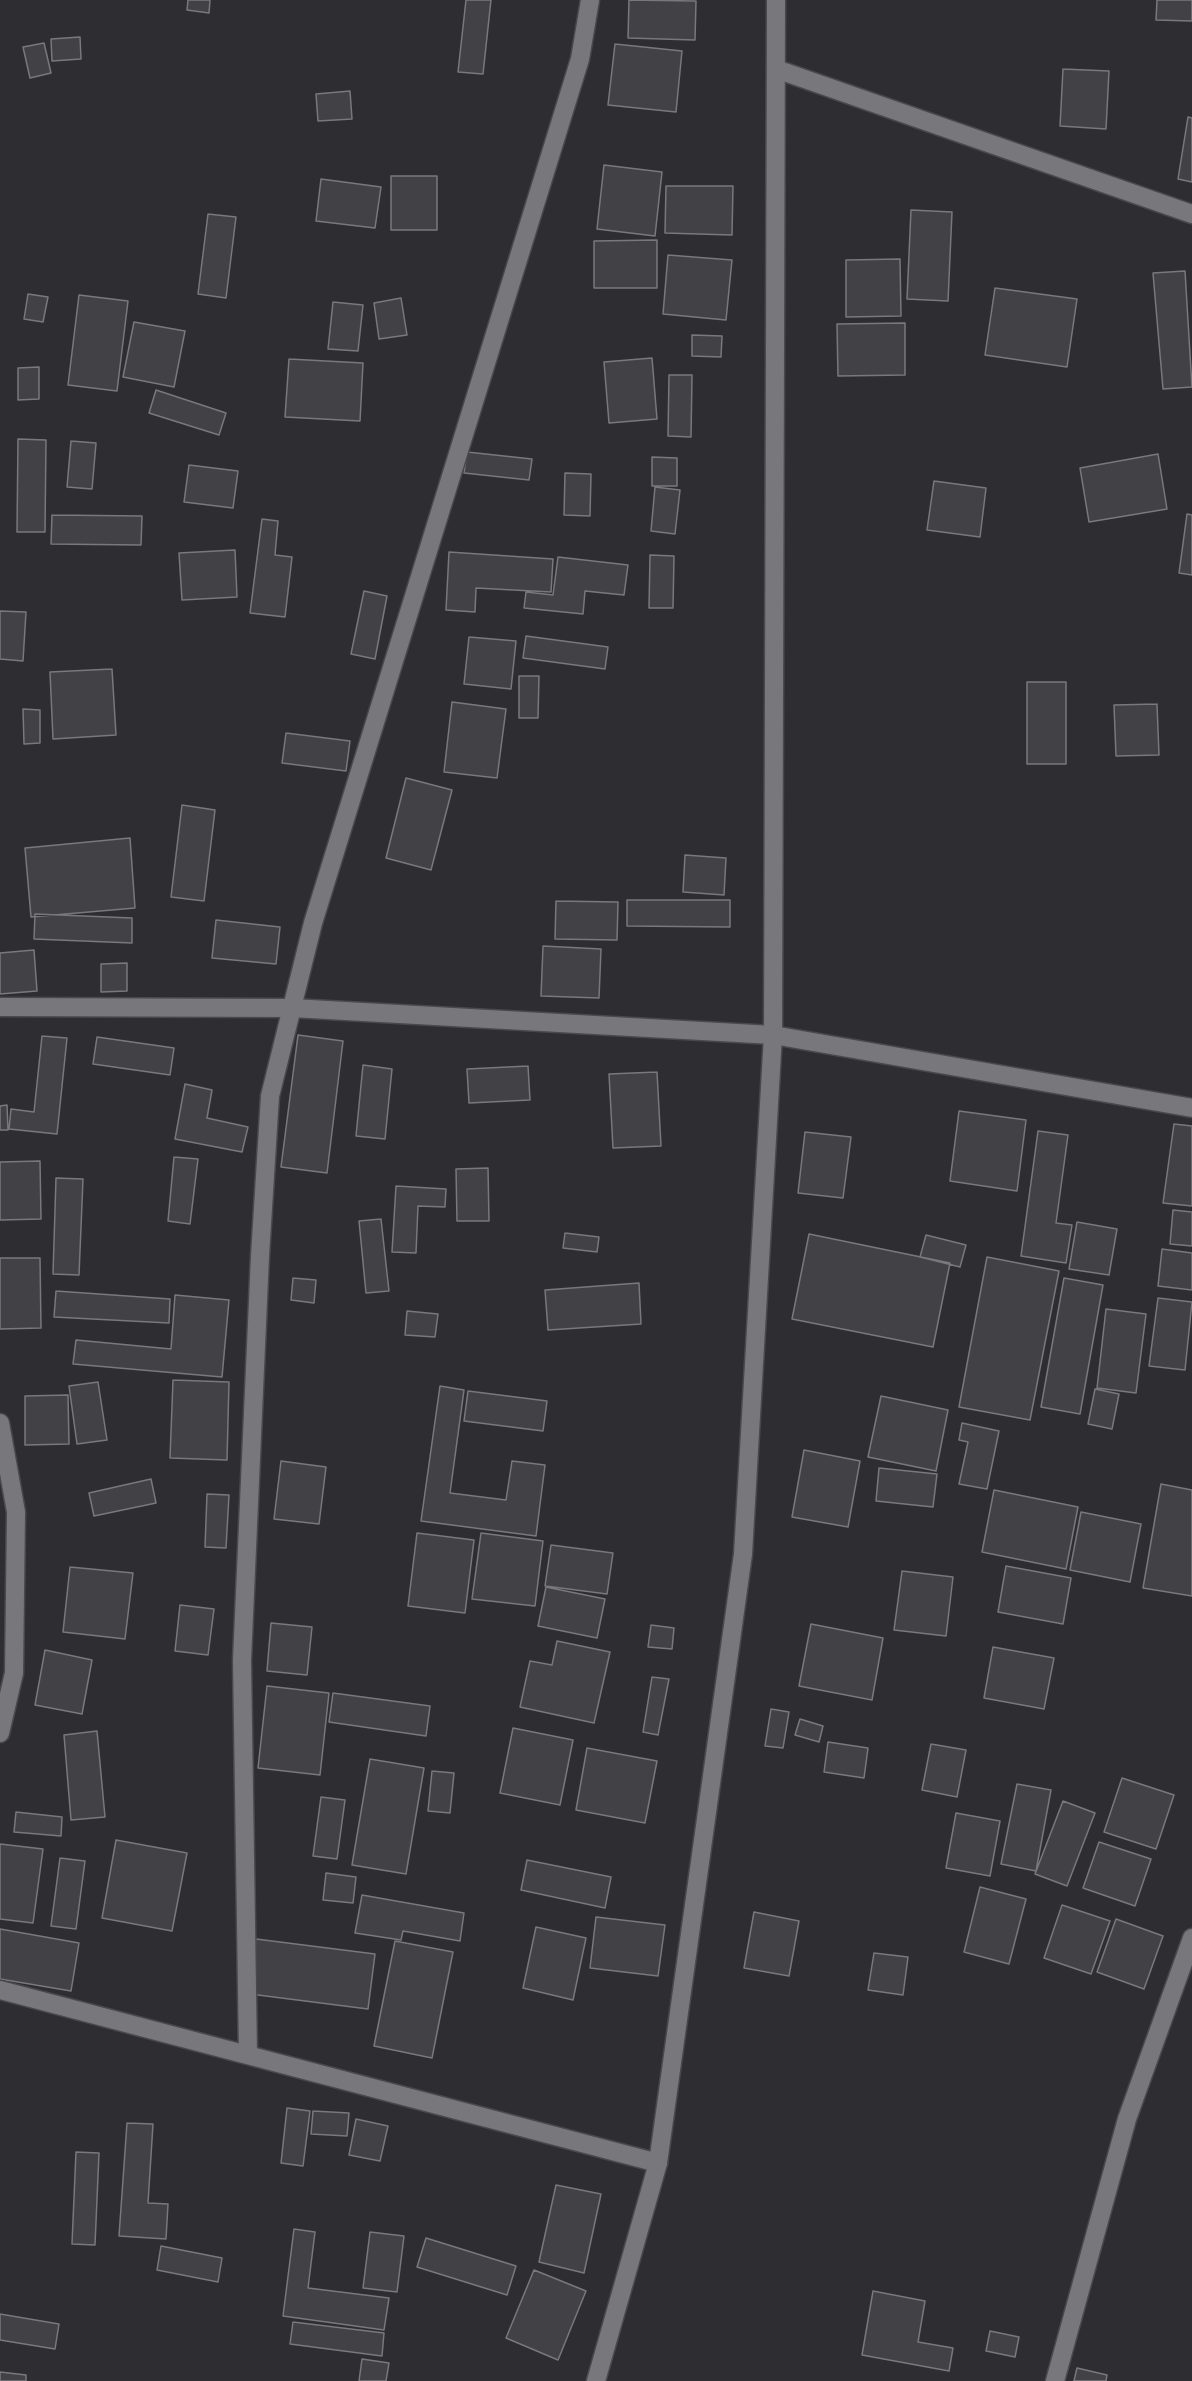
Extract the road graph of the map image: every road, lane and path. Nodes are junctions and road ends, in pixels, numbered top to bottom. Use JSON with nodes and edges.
{"nodes":[{"id":1,"x":590,"y":0,"type":"edge"},
{"id":2,"x":776,"y":0,"type":"edge"},
{"id":3,"x":776,"y":69,"type":"junction"},
{"id":4,"x":1192,"y":214,"type":"edge"},
{"id":5,"x":0,"y":1007,"type":"edge"},
{"id":6,"x":292,"y":1008,"type":"junction"},
{"id":7,"x":772,"y":1035,"type":"junction"},
{"id":8,"x":1192,"y":1108,"type":"edge"},
{"id":9,"x":0,"y":1423,"type":"edge"},
{"id":10,"x":0,"y":1733,"type":"edge"},
{"id":11,"x":1192,"y":1938,"type":"edge"},
{"id":12,"x":0,"y":1990,"type":"edge"},
{"id":13,"x":248,"y":2055,"type":"junction"},
{"id":14,"x":658,"y":2163,"type":"junction"},
{"id":15,"x":596,"y":2381,"type":"edge"},
{"id":16,"x":1055,"y":2381,"type":"edge"}],
"edges":[{"from":1,"to":6,"type":"street"},
{"from":2,"to":3,"type":"street"},
{"from":3,"to":4,"type":"street"},
{"from":3,"to":7,"type":"street"},
{"from":5,"to":6,"type":"street"},
{"from":6,"to":7,"type":"street"},
{"from":6,"to":13,"type":"street"},
{"from":7,"to":8,"type":"street"},
{"from":7,"to":14,"type":"street"},
{"from":9,"to":10,"type":"street"},
{"from":11,"to":16,"type":"street"},
{"from":12,"to":13,"type":"street"},
{"from":13,"to":14,"type":"street"},
{"from":14,"to":15,"type":"street"}]}
